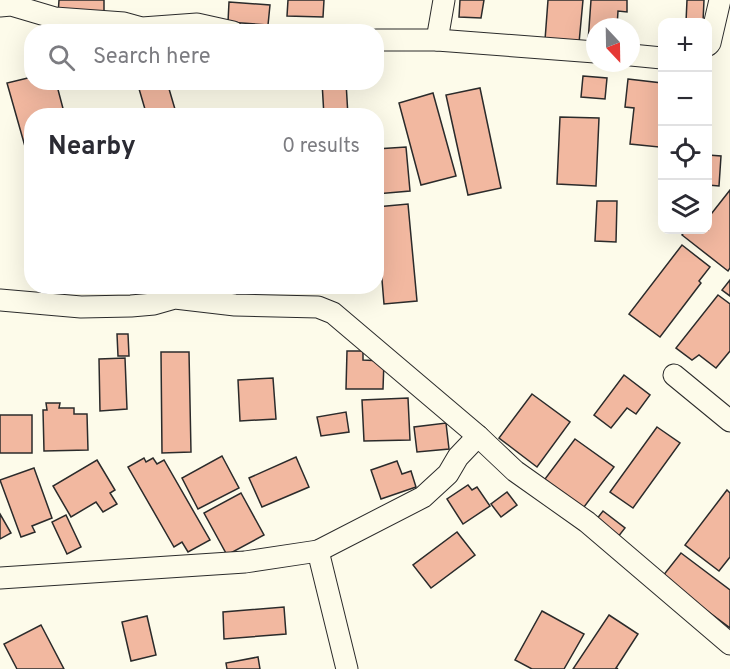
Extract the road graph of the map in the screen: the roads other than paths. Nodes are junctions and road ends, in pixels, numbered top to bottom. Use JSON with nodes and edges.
{"nodes":[{"id":1,"x":444,"y":0,"type":"edge"},
{"id":2,"x":720,"y":0,"type":"edge"},
{"id":3,"x":0,"y":6,"type":"edge"},
{"id":4,"x":128,"y":24,"type":"edge"},
{"id":5,"x":712,"y":34,"type":"edge"},
{"id":6,"x":384,"y":40,"type":"edge"},
{"id":7,"x":437,"y":40,"type":"junction"},
{"id":8,"x":586,"y":51,"type":"edge"},
{"id":9,"x":640,"y":56,"type":"edge"},
{"id":10,"x":658,"y":58,"type":"edge"},
{"id":11,"x":0,"y":300,"type":"edge"},
{"id":12,"x":674,"y":375,"type":"dead end"},
{"id":13,"x":730,"y":421,"type":"edge"},
{"id":14,"x":478,"y":436,"type":"junction"},
{"id":15,"x":318,"y":551,"type":"junction"},
{"id":16,"x":0,"y":579,"type":"edge"},
{"id":17,"x":730,"y":644,"type":"edge"},
{"id":18,"x":347,"y":669,"type":"edge"}],
"edges":[{"from":1,"to":7,"type":"street"},
{"from":2,"to":5,"type":"street"},
{"from":3,"to":4,"type":"street"},
{"from":6,"to":7,"type":"street"},
{"from":7,"to":8,"type":"street"},
{"from":9,"to":10,"type":"street"},
{"from":11,"to":14,"type":"street"},
{"from":12,"to":13,"type":"street"},
{"from":14,"to":15,"type":"street"},
{"from":14,"to":17,"type":"street"},
{"from":15,"to":16,"type":"street"},
{"from":15,"to":18,"type":"street"}]}
